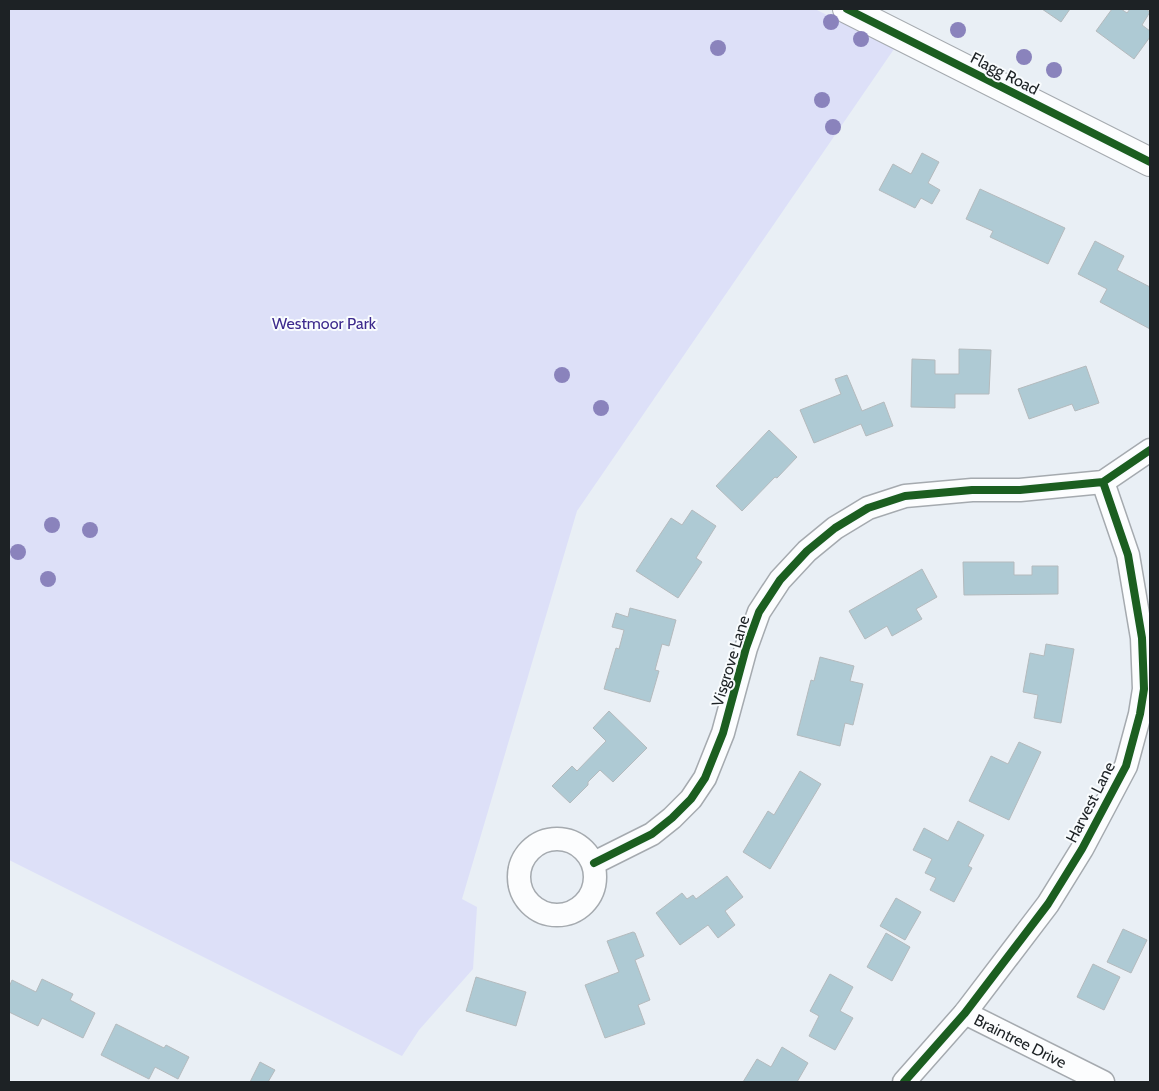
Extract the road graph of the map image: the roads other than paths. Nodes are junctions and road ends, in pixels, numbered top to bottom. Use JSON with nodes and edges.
{"nodes":[{"id":1,"x":847,"y":9,"type":"edge"},
{"id":2,"x":1150,"y":162,"type":"edge"},
{"id":3,"x":1150,"y":450,"type":"edge"},
{"id":4,"x":1103,"y":482,"type":"junction"},
{"id":5,"x":594,"y":863,"type":"dead end"},
{"id":6,"x":965,"y":1013,"type":"junction"},
{"id":7,"x":904,"y":1082,"type":"edge"},
{"id":8,"x":1103,"y":1082,"type":"edge"}],
"edges":[{"from":1,"to":2,"type":"street","name":"Flagg Road"},
{"from":3,"to":4,"type":"street","name":"Visgrove Lane"},
{"from":4,"to":5,"type":"street","name":"Visgrove Lane"},
{"from":4,"to":6,"type":"street","name":"Harvest Lane"},
{"from":6,"to":7,"type":"street","name":"Harvest Lane"},
{"from":6,"to":8,"type":"street","name":"Braintree Drive"}]}
